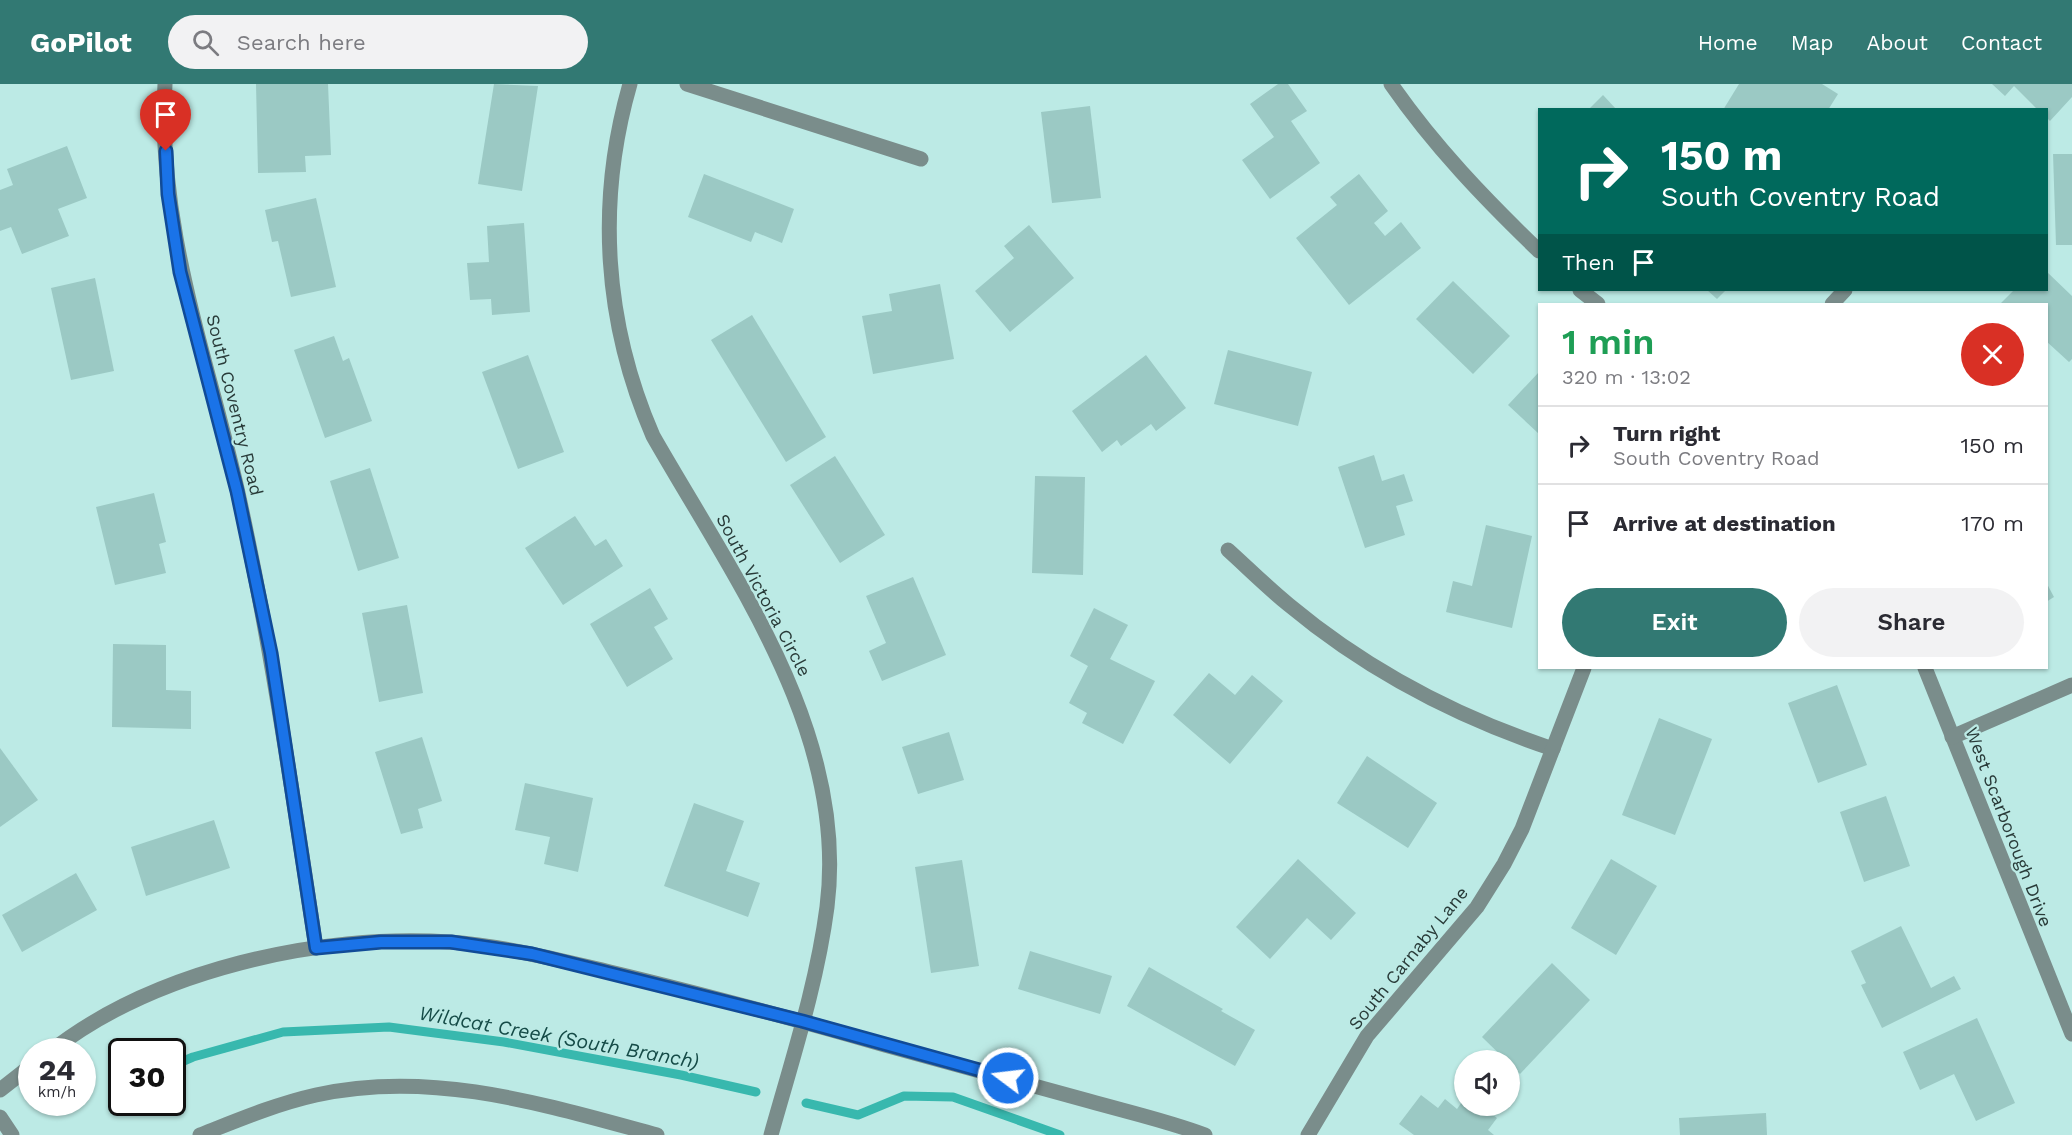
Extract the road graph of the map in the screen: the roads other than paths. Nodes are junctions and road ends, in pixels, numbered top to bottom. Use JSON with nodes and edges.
{"nodes":[{"id":1,"x":165,"y":84,"type":"edge"},
{"id":2,"x":630,"y":84,"type":"edge"},
{"id":3,"x":687,"y":84,"type":"edge"},
{"id":4,"x":1391,"y":84,"type":"edge"},
{"id":5,"x":921,"y":159,"type":"dead end"},
{"id":6,"x":1538,"y":250,"type":"edge"},
{"id":7,"x":1582,"y":291,"type":"edge"},
{"id":8,"x":1844,"y":291,"type":"edge"},
{"id":9,"x":1597,"y":303,"type":"edge"},
{"id":10,"x":1833,"y":303,"type":"edge"},
{"id":11,"x":1228,"y":550,"type":"dead end"},
{"id":12,"x":1584,"y":669,"type":"edge"},
{"id":13,"x":1924,"y":669,"type":"edge"},
{"id":14,"x":2072,"y":685,"type":"edge"},
{"id":15,"x":1952,"y":737,"type":"junction"},
{"id":16,"x":1553,"y":749,"type":"junction"},
{"id":17,"x":316,"y":948,"type":"junction"},
{"id":18,"x":802,"y":1021,"type":"junction"},
{"id":19,"x":2072,"y":1034,"type":"edge"},
{"id":20,"x":71,"y":1038,"type":"edge"},
{"id":21,"x":18,"y":1076,"type":"edge"},
{"id":22,"x":0,"y":1090,"type":"edge"},
{"id":23,"x":0,"y":1117,"type":"edge"},
{"id":24,"x":12,"y":1135,"type":"edge"},
{"id":25,"x":200,"y":1135,"type":"edge"},
{"id":26,"x":657,"y":1135,"type":"edge"},
{"id":27,"x":771,"y":1135,"type":"edge"},
{"id":28,"x":1205,"y":1135,"type":"edge"},
{"id":29,"x":1308,"y":1135,"type":"edge"}],
"edges":[{"from":1,"to":17,"type":"street","name":"South Coventry Road"},
{"from":2,"to":18,"type":"street","name":"South Victoria Circle"},
{"from":3,"to":5,"type":"street"},
{"from":4,"to":6,"type":"street"},
{"from":7,"to":9,"type":"street"},
{"from":8,"to":10,"type":"street"},
{"from":11,"to":16,"type":"street"},
{"from":12,"to":16,"type":"street","name":"South Carnaby Lane"},
{"from":13,"to":15,"type":"street","name":"West Scarborough Drive"},
{"from":14,"to":15,"type":"street"},
{"from":15,"to":19,"type":"street","name":"West Scarborough Drive"},
{"from":16,"to":29,"type":"street","name":"South Carnaby Lane"},
{"from":17,"to":18,"type":"street"},
{"from":17,"to":20,"type":"street"},
{"from":18,"to":27,"type":"street","name":"South Victoria Circle"},
{"from":18,"to":28,"type":"street"},
{"from":21,"to":22,"type":"street"},
{"from":23,"to":24,"type":"street"},
{"from":25,"to":26,"type":"street"}]}
